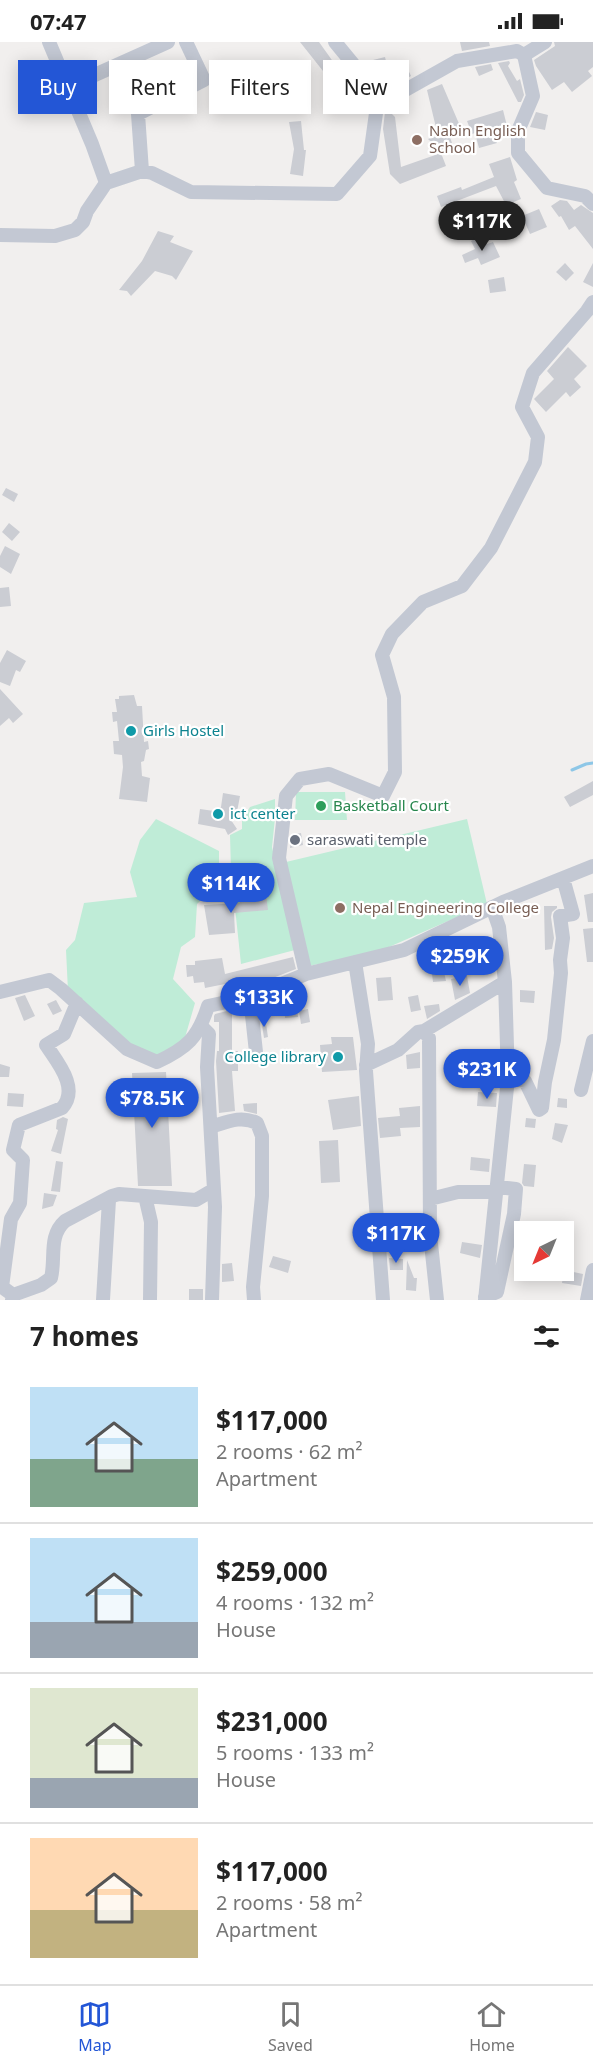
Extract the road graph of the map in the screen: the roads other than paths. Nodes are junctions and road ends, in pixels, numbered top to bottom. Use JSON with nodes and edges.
{"nodes":[{"id":1,"x":49,"y":42,"type":"edge"},
{"id":2,"x":168,"y":42,"type":"edge"},
{"id":3,"x":186,"y":42,"type":"edge"},
{"id":4,"x":335,"y":42,"type":"edge"},
{"id":5,"x":545,"y":42,"type":"edge"},
{"id":6,"x":524,"y":55,"type":"junction"},
{"id":7,"x":57,"y":60,"type":"edge"},
{"id":8,"x":350,"y":60,"type":"edge"},
{"id":9,"x":97,"y":74,"type":"edge"},
{"id":10,"x":409,"y":88,"type":"edge"},
{"id":11,"x":79,"y":114,"type":"edge"},
{"id":12,"x":376,"y":114,"type":"edge"},
{"id":13,"x":141,"y":171,"type":"junction"},
{"id":14,"x":106,"y":183,"type":"junction"},
{"id":15,"x":593,"y":204,"type":"edge"},
{"id":16,"x":0,"y":235,"type":"edge"},
{"id":17,"x":593,"y":302,"type":"edge"},
{"id":18,"x":593,"y":866,"type":"edge"},
{"id":19,"x":563,"y":878,"type":"junction"},
{"id":20,"x":492,"y":907,"type":"junction"},
{"id":21,"x":355,"y":962,"type":"junction"},
{"id":22,"x":306,"y":974,"type":"junction"},
{"id":23,"x":505,"y":982,"type":"junction"},
{"id":24,"x":0,"y":992,"type":"edge"},
{"id":25,"x":250,"y":997,"type":"junction"},
{"id":26,"x":77,"y":1004,"type":"junction"},
{"id":27,"x":202,"y":1027,"type":"junction"},
{"id":28,"x":424,"y":1031,"type":"junction"},
{"id":29,"x":593,"y":1041,"type":"edge"},
{"id":30,"x":256,"y":1052,"type":"dead end"},
{"id":31,"x":366,"y":1065,"type":"junction"},
{"id":32,"x":508,"y":1078,"type":"junction"},
{"id":33,"x":581,"y":1090,"type":"dead end"},
{"id":34,"x":211,"y":1127,"type":"junction"},
{"id":35,"x":213,"y":1190,"type":"junction"},
{"id":36,"x":497,"y":1190,"type":"junction"},
{"id":37,"x":112,"y":1196,"type":"junction"},
{"id":38,"x":145,"y":1196,"type":"junction"},
{"id":39,"x":430,"y":1199,"type":"junction"},
{"id":40,"x":593,"y":1270,"type":"edge"},
{"id":41,"x":13,"y":1298,"type":"edge"},
{"id":42,"x":485,"y":1299,"type":"edge"},
{"id":43,"x":102,"y":1300,"type":"edge"},
{"id":44,"x":150,"y":1300,"type":"edge"},
{"id":45,"x":212,"y":1300,"type":"edge"},
{"id":46,"x":254,"y":1300,"type":"edge"},
{"id":47,"x":383,"y":1300,"type":"edge"},
{"id":48,"x":437,"y":1300,"type":"edge"},
{"id":49,"x":587,"y":1300,"type":"edge"}],
"edges":[{"from":1,"to":7,"type":"street"},
{"from":2,"to":9,"type":"street"},
{"from":3,"to":13,"type":"street"},
{"from":4,"to":8,"type":"street"},
{"from":5,"to":6,"type":"street"},
{"from":6,"to":10,"type":"street"},
{"from":6,"to":15,"type":"street"},
{"from":11,"to":14,"type":"street"},
{"from":12,"to":13,"type":"street"},
{"from":13,"to":14,"type":"street"},
{"from":14,"to":16,"type":"street"},
{"from":17,"to":22,"type":"street"},
{"from":18,"to":19,"type":"street"},
{"from":19,"to":20,"type":"street"},
{"from":19,"to":32,"type":"street"},
{"from":20,"to":21,"type":"street"},
{"from":20,"to":23,"type":"street"},
{"from":21,"to":22,"type":"street"},
{"from":21,"to":31,"type":"street"},
{"from":22,"to":25,"type":"street"},
{"from":23,"to":28,"type":"street"},
{"from":23,"to":32,"type":"street"},
{"from":24,"to":26,"type":"street"},
{"from":25,"to":27,"type":"street"},
{"from":25,"to":30,"type":"street"},
{"from":26,"to":27,"type":"street"},
{"from":26,"to":41,"type":"street"},
{"from":27,"to":34,"type":"street"},
{"from":28,"to":31,"type":"street"},
{"from":28,"to":39,"type":"street"},
{"from":29,"to":33,"type":"street"},
{"from":31,"to":47,"type":"street"},
{"from":32,"to":36,"type":"street"},
{"from":34,"to":35,"type":"street"},
{"from":34,"to":46,"type":"street"},
{"from":35,"to":38,"type":"street"},
{"from":35,"to":45,"type":"street"},
{"from":36,"to":39,"type":"street"},
{"from":36,"to":42,"type":"street"},
{"from":36,"to":42,"type":"street"},
{"from":37,"to":38,"type":"street"},
{"from":37,"to":41,"type":"street"},
{"from":37,"to":43,"type":"street"},
{"from":38,"to":44,"type":"street"},
{"from":39,"to":48,"type":"street"},
{"from":40,"to":49,"type":"street"}]}
